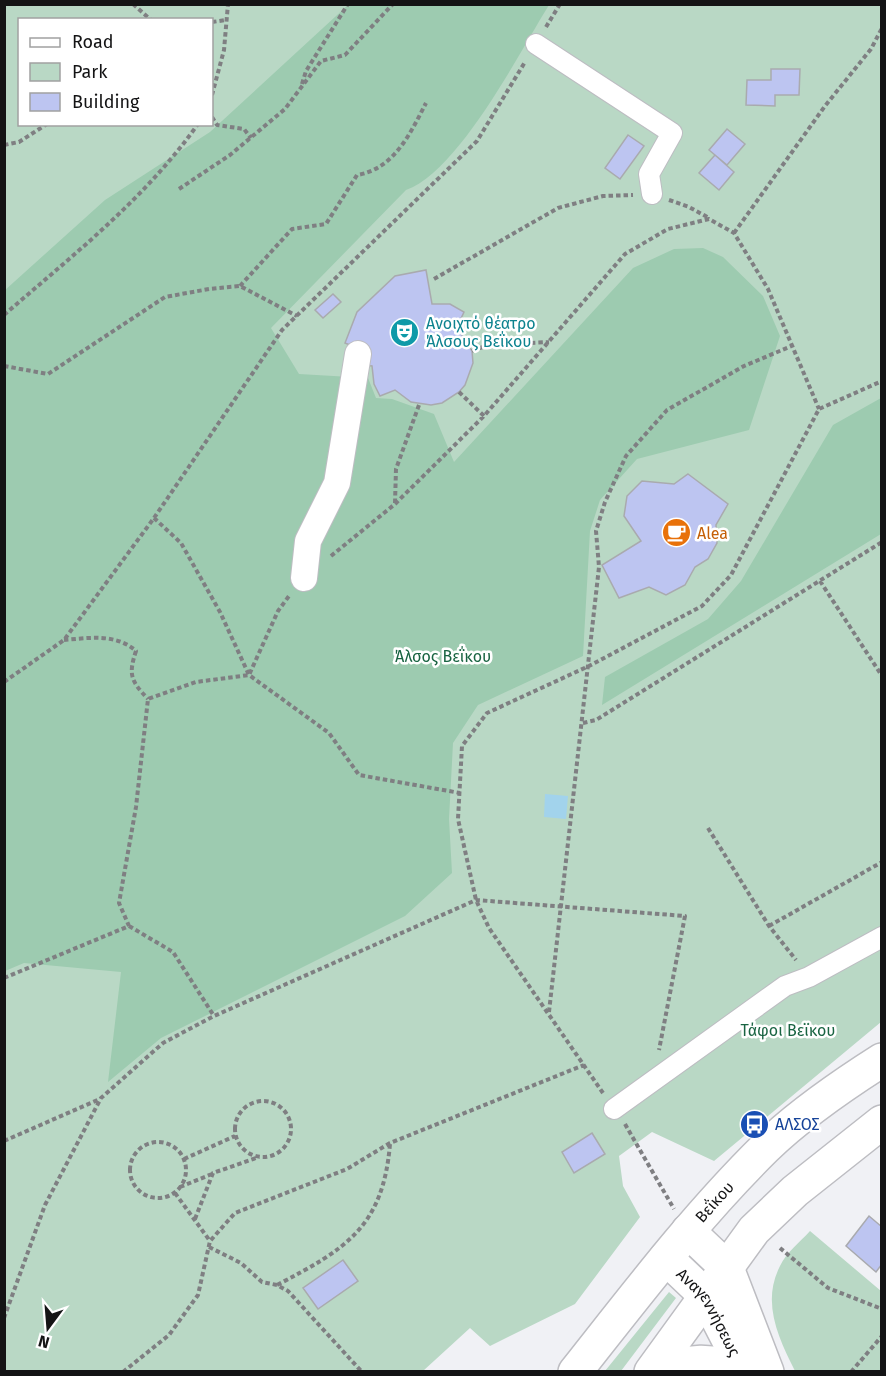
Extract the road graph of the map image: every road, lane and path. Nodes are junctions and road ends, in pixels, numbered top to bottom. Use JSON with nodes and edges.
{"nodes":[{"id":1,"x":133,"y":4,"type":"edge"},
{"id":2,"x":228,"y":4,"type":"edge"},
{"id":3,"x":348,"y":4,"type":"edge"},
{"id":4,"x":393,"y":4,"type":"edge"},
{"id":5,"x":560,"y":4,"type":"edge"},
{"id":6,"x":149,"y":18,"type":"edge"},
{"id":7,"x":226,"y":20,"type":"junction"},
{"id":8,"x":213,"y":22,"type":"edge"},
{"id":9,"x":882,"y":28,"type":"edge"},
{"id":10,"x":536,"y":44,"type":"junction"},
{"id":11,"x":300,"y":89,"type":"junction"},
{"id":12,"x":213,"y":91,"type":"edge"},
{"id":13,"x":426,"y":103,"type":"dead end"},
{"id":14,"x":213,"y":118,"type":"edge"},
{"id":15,"x":44,"y":126,"type":"edge"},
{"id":16,"x":197,"y":126,"type":"edge"},
{"id":17,"x":251,"y":138,"type":"junction"},
{"id":18,"x":4,"y":145,"type":"edge"},
{"id":19,"x":179,"y":189,"type":"dead end"},
{"id":20,"x":652,"y":194,"type":"junction"},
{"id":21,"x":709,"y":219,"type":"junction"},
{"id":22,"x":734,"y":233,"type":"junction"},
{"id":23,"x":434,"y":279,"type":"dead end"},
{"id":24,"x":240,"y":286,"type":"junction"},
{"id":25,"x":4,"y":315,"type":"edge"},
{"id":26,"x":297,"y":316,"type":"junction"},
{"id":27,"x":550,"y":342,"type":"junction"},
{"id":28,"x":794,"y":345,"type":"junction"},
{"id":29,"x":472,"y":351,"type":"dead end"},
{"id":30,"x":358,"y":354,"type":"dead end"},
{"id":31,"x":4,"y":366,"type":"edge"},
{"id":32,"x":882,"y":381,"type":"edge"},
{"id":33,"x":459,"y":392,"type":"dead end"},
{"id":34,"x":419,"y":405,"type":"dead end"},
{"id":35,"x":819,"y":409,"type":"junction"},
{"id":36,"x":484,"y":416,"type":"junction"},
{"id":37,"x":395,"y":504,"type":"junction"},
{"id":38,"x":154,"y":518,"type":"junction"},
{"id":39,"x":882,"y":542,"type":"edge"},
{"id":40,"x":304,"y":578,"type":"junction"},
{"id":41,"x":820,"y":581,"type":"junction"},
{"id":42,"x":63,"y":640,"type":"junction"},
{"id":43,"x":589,"y":666,"type":"junction"},
{"id":44,"x":249,"y":675,"type":"junction"},
{"id":45,"x":882,"y":676,"type":"edge"},
{"id":46,"x":4,"y":682,"type":"edge"},
{"id":47,"x":148,"y":699,"type":"junction"},
{"id":48,"x":583,"y":723,"type":"junction"},
{"id":49,"x":460,"y":793,"type":"junction"},
{"id":50,"x":708,"y":828,"type":"dead end"},
{"id":51,"x":882,"y":862,"type":"edge"},
{"id":52,"x":476,"y":900,"type":"junction"},
{"id":53,"x":561,"y":907,"type":"junction"},
{"id":54,"x":129,"y":926,"type":"junction"},
{"id":55,"x":769,"y":926,"type":"junction"},
{"id":56,"x":882,"y":937,"type":"edge"},
{"id":57,"x":809,"y":977,"type":"junction"},
{"id":58,"x":4,"y":978,"type":"edge"},
{"id":59,"x":549,"y":1013,"type":"junction"},
{"id":60,"x":214,"y":1016,"type":"junction"},
{"id":61,"x":882,"y":1060,"type":"edge"},
{"id":62,"x":584,"y":1065,"type":"junction"},
{"id":63,"x":654,"y":1078,"type":"junction"},
{"id":64,"x":101,"y":1098,"type":"junction"},
{"id":65,"x":614,"y":1109,"type":"junction"},
{"id":66,"x":882,"y":1122,"type":"edge"},
{"id":67,"x":235,"y":1137,"type":"junction"},
{"id":68,"x":4,"y":1141,"type":"edge"},
{"id":69,"x":390,"y":1143,"type":"junction"},
{"id":70,"x":259,"y":1157,"type":"junction"},
{"id":71,"x":184,"y":1158,"type":"junction"},
{"id":72,"x":213,"y":1173,"type":"junction"},
{"id":73,"x":180,"y":1187,"type":"junction"},
{"id":74,"x":175,"y":1193,"type":"junction"},
{"id":75,"x":195,"y":1219,"type":"junction"},
{"id":76,"x":688,"y":1231,"type":"junction"},
{"id":77,"x":210,"y":1241,"type":"junction"},
{"id":78,"x":209,"y":1247,"type":"junction"},
{"id":79,"x":780,"y":1248,"type":"dead end"},
{"id":80,"x":666,"y":1258,"type":"junction"},
{"id":81,"x":727,"y":1268,"type":"junction"},
{"id":82,"x":277,"y":1285,"type":"junction"},
{"id":83,"x":706,"y":1296,"type":"junction"},
{"id":84,"x":882,"y":1309,"type":"edge"},
{"id":85,"x":4,"y":1318,"type":"edge"},
{"id":86,"x":882,"y":1336,"type":"edge"},
{"id":87,"x":123,"y":1371,"type":"edge"},
{"id":88,"x":362,"y":1371,"type":"edge"},
{"id":89,"x":575,"y":1371,"type":"edge"},
{"id":90,"x":651,"y":1371,"type":"edge"},
{"id":91,"x":663,"y":1371,"type":"edge"},
{"id":92,"x":737,"y":1371,"type":"edge"},
{"id":93,"x":745,"y":1371,"type":"edge"},
{"id":94,"x":767,"y":1371,"type":"edge"},
{"id":95,"x":851,"y":1371,"type":"edge"}],
"edges":[{"from":1,"to":6,"type":"path"},
{"from":2,"to":7,"type":"path"},
{"from":3,"to":11,"type":"path"},
{"from":4,"to":11,"type":"path"},
{"from":5,"to":10,"type":"path"},
{"from":7,"to":8,"type":"path"},
{"from":7,"to":12,"type":"path"},
{"from":9,"to":22,"type":"path"},
{"from":10,"to":20,"type":"street"},
{"from":10,"to":26,"type":"path"},
{"from":11,"to":17,"type":"path"},
{"from":13,"to":24,"type":"path"},
{"from":14,"to":17,"type":"path"},
{"from":15,"to":18,"type":"path"},
{"from":16,"to":25,"type":"path"},
{"from":17,"to":19,"type":"path"},
{"from":20,"to":21,"type":"path"},
{"from":20,"to":23,"type":"path"},
{"from":21,"to":22,"type":"path"},
{"from":21,"to":27,"type":"path"},
{"from":22,"to":28,"type":"path"},
{"from":24,"to":26,"type":"path"},
{"from":24,"to":31,"type":"path"},
{"from":26,"to":38,"type":"path"},
{"from":27,"to":29,"type":"path"},
{"from":27,"to":36,"type":"path"},
{"from":28,"to":35,"type":"path"},
{"from":28,"to":43,"type":"path"},
{"from":30,"to":40,"type":"street"},
{"from":32,"to":35,"type":"path"},
{"from":33,"to":36,"type":"path"},
{"from":34,"to":37,"type":"path"},
{"from":35,"to":43,"type":"path"},
{"from":36,"to":37,"type":"path"},
{"from":37,"to":40,"type":"path"},
{"from":38,"to":42,"type":"path"},
{"from":38,"to":44,"type":"path"},
{"from":39,"to":41,"type":"path"},
{"from":40,"to":44,"type":"path"},
{"from":41,"to":45,"type":"path"},
{"from":41,"to":48,"type":"path"},
{"from":42,"to":46,"type":"path"},
{"from":42,"to":47,"type":"path"},
{"from":43,"to":48,"type":"path"},
{"from":43,"to":49,"type":"path"},
{"from":44,"to":47,"type":"path"},
{"from":44,"to":49,"type":"path"},
{"from":47,"to":54,"type":"path"},
{"from":48,"to":53,"type":"path"},
{"from":49,"to":52,"type":"path"},
{"from":50,"to":55,"type":"path"},
{"from":51,"to":55,"type":"path"},
{"from":52,"to":53,"type":"path"},
{"from":52,"to":59,"type":"path"},
{"from":52,"to":60,"type":"path"},
{"from":53,"to":59,"type":"path"},
{"from":53,"to":63,"type":"path"},
{"from":54,"to":58,"type":"path"},
{"from":54,"to":60,"type":"path"},
{"from":55,"to":57,"type":"path"},
{"from":56,"to":57,"type":"street"},
{"from":57,"to":63,"type":"street"},
{"from":59,"to":62,"type":"path"},
{"from":60,"to":64,"type":"path"},
{"from":61,"to":76,"type":"main road","name":"Βεΐκου"},
{"from":62,"to":65,"type":"path"},
{"from":62,"to":69,"type":"path"},
{"from":63,"to":65,"type":"street"},
{"from":64,"to":68,"type":"path"},
{"from":64,"to":85,"type":"path"},
{"from":65,"to":76,"type":"path"},
{"from":66,"to":81,"type":"main road"},
{"from":67,"to":70,"type":"path"},
{"from":67,"to":70,"type":"path"},
{"from":67,"to":71,"type":"path"},
{"from":69,"to":77,"type":"path"},
{"from":69,"to":82,"type":"path"},
{"from":70,"to":72,"type":"path"},
{"from":71,"to":73,"type":"path"},
{"from":71,"to":74,"type":"path"},
{"from":72,"to":73,"type":"path"},
{"from":72,"to":75,"type":"path"},
{"from":73,"to":74,"type":"path"},
{"from":74,"to":75,"type":"path"},
{"from":75,"to":77,"type":"path"},
{"from":76,"to":80,"type":"main road","name":"Βεΐκου"},
{"from":76,"to":81,"type":"main road","name":"Αναγεννήσεως"},
{"from":77,"to":78,"type":"path"},
{"from":78,"to":82,"type":"path"},
{"from":78,"to":87,"type":"path"},
{"from":79,"to":84,"type":"path"},
{"from":80,"to":83,"type":"main road","name":"Αναγεννήσεως"},
{"from":80,"to":89,"type":"main road","name":"Βεΐκου"},
{"from":81,"to":83,"type":"main road"},
{"from":81,"to":94,"type":"main road","name":"Αναγεννήσεως"},
{"from":82,"to":88,"type":"path"},
{"from":83,"to":90,"type":"main road"},
{"from":83,"to":93,"type":"main road","name":"Αναγεννήσεως"},
{"from":86,"to":95,"type":"path"},
{"from":91,"to":92,"type":"main road"}]}
